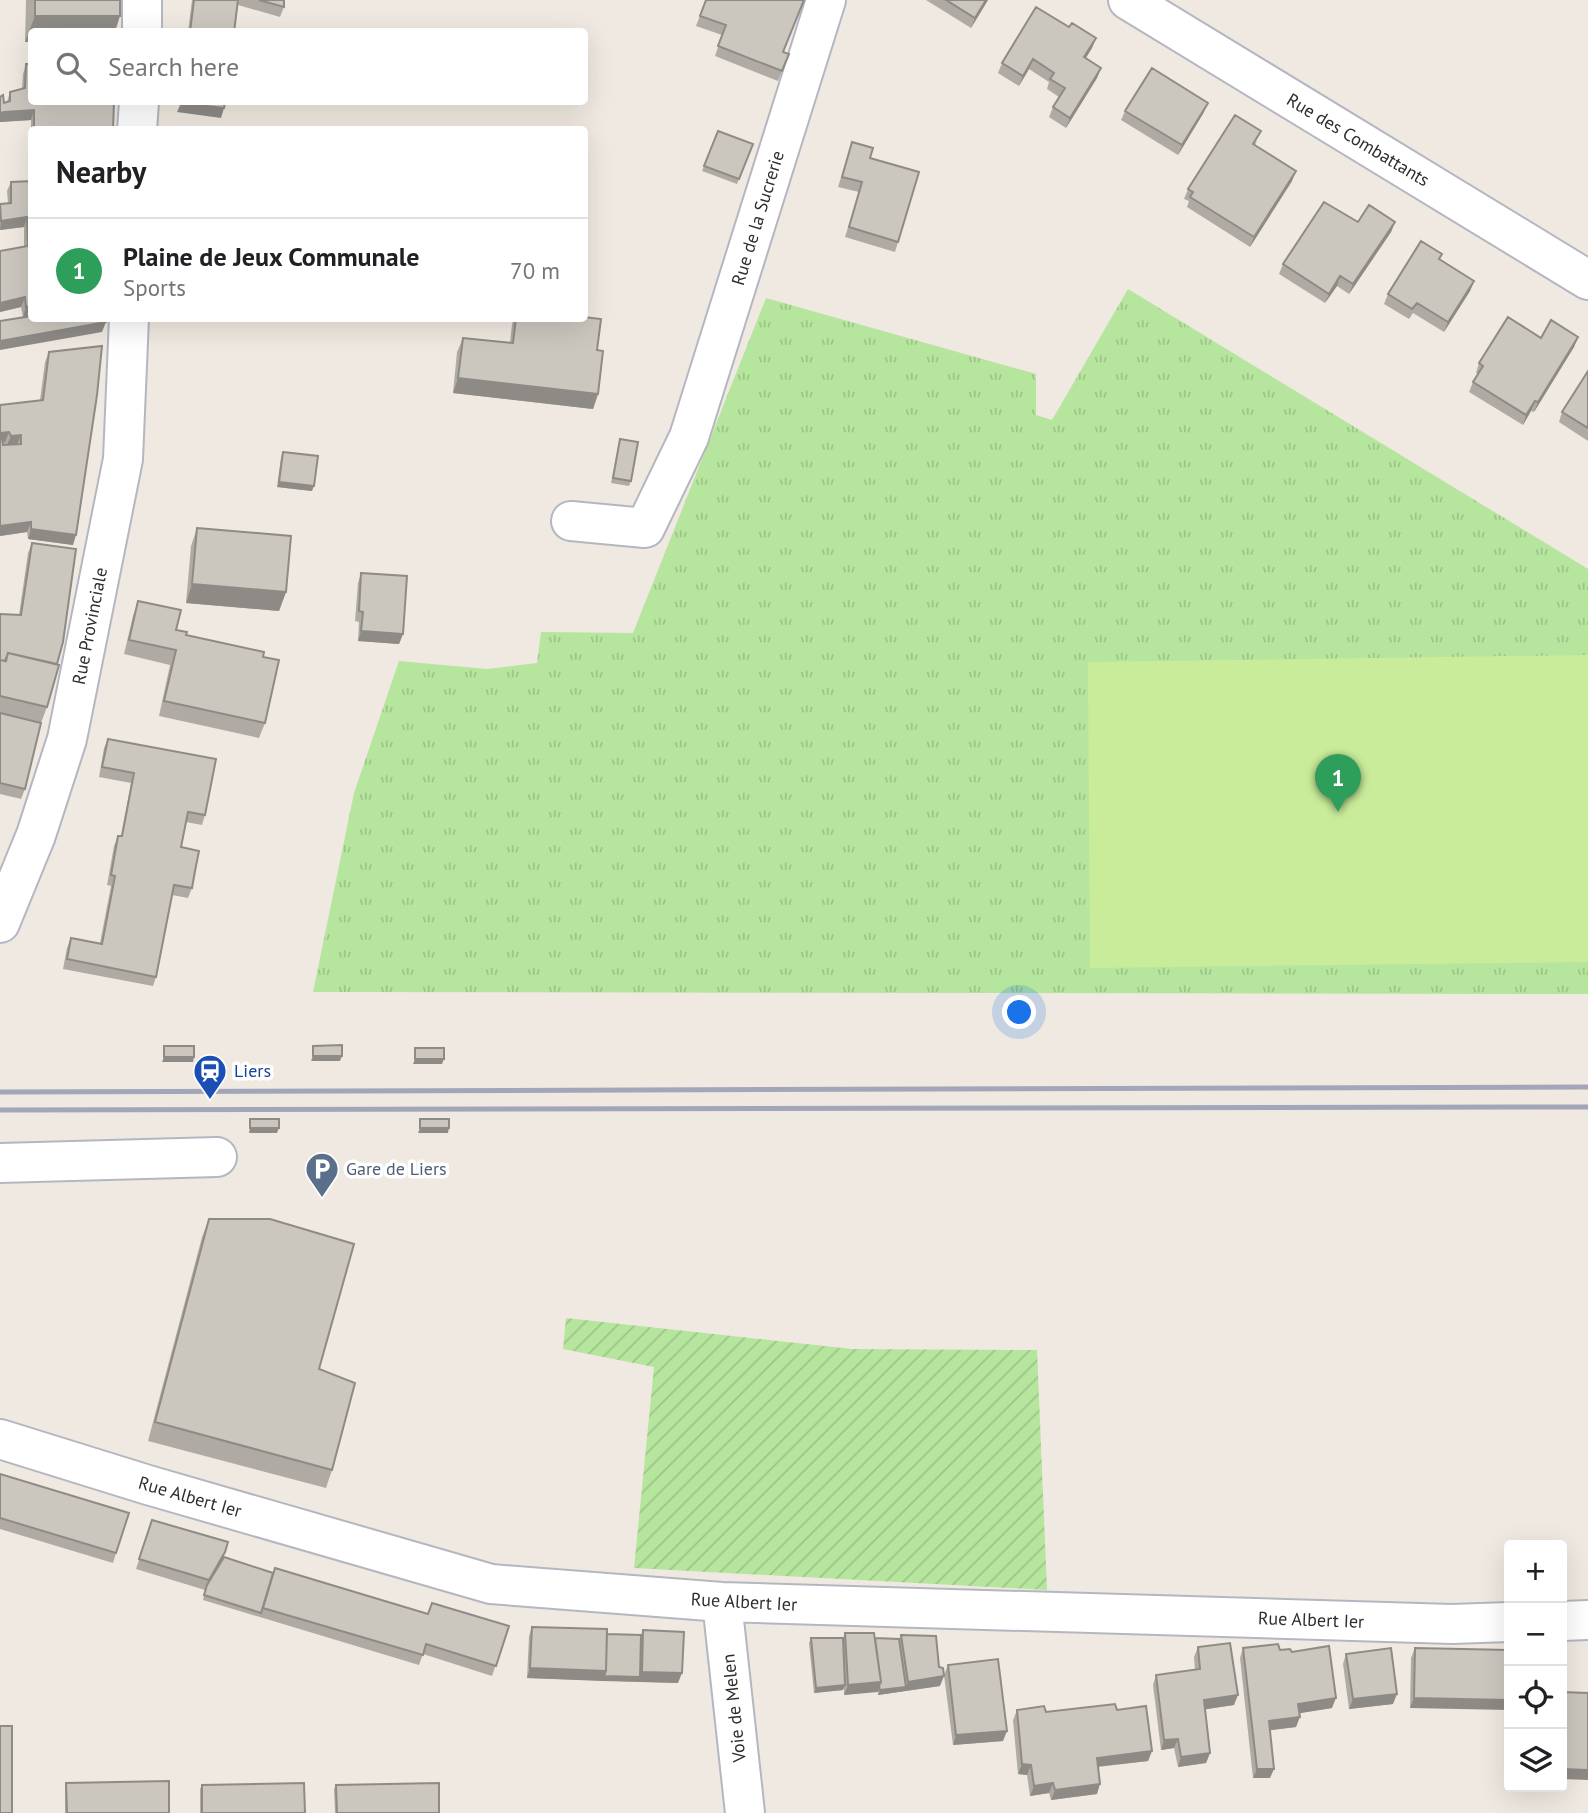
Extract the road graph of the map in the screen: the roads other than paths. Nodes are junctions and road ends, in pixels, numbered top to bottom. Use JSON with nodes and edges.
{"nodes":[{"id":1,"x":142,"y":0,"type":"edge"},
{"id":2,"x":827,"y":0,"type":"edge"},
{"id":3,"x":1128,"y":0,"type":"edge"},
{"id":4,"x":142,"y":28,"type":"edge"},
{"id":5,"x":139,"y":105,"type":"edge"},
{"id":6,"x":137,"y":126,"type":"edge"},
{"id":7,"x":1588,"y":280,"type":"edge"},
{"id":8,"x":129,"y":322,"type":"edge"},
{"id":9,"x":571,"y":521,"type":"dead end"},
{"id":10,"x":0,"y":923,"type":"edge"},
{"id":11,"x":217,"y":1157,"type":"dead end"},
{"id":12,"x":0,"y":1163,"type":"edge"},
{"id":13,"x":0,"y":1439,"type":"edge"},
{"id":14,"x":722,"y":1602,"type":"junction"},
{"id":15,"x":1588,"y":1620,"type":"edge"},
{"id":16,"x":1567,"y":1621,"type":"edge"},
{"id":17,"x":1504,"y":1622,"type":"edge"},
{"id":18,"x":745,"y":1813,"type":"edge"}],
"edges":[{"from":1,"to":4,"type":"street"},
{"from":2,"to":9,"type":"street","name":"Rue de la Sucrerie"},
{"from":3,"to":7,"type":"street","name":"Rue des Combattants"},
{"from":5,"to":6,"type":"street"},
{"from":8,"to":10,"type":"street","name":"Rue Provinciale"},
{"from":11,"to":12,"type":"street"},
{"from":13,"to":14,"type":"street","name":"Rue Albert Ier"},
{"from":14,"to":17,"type":"street","name":"Rue Albert Ier"},
{"from":14,"to":18,"type":"street","name":"Voie de Melen"},
{"from":15,"to":16,"type":"street"}]}
